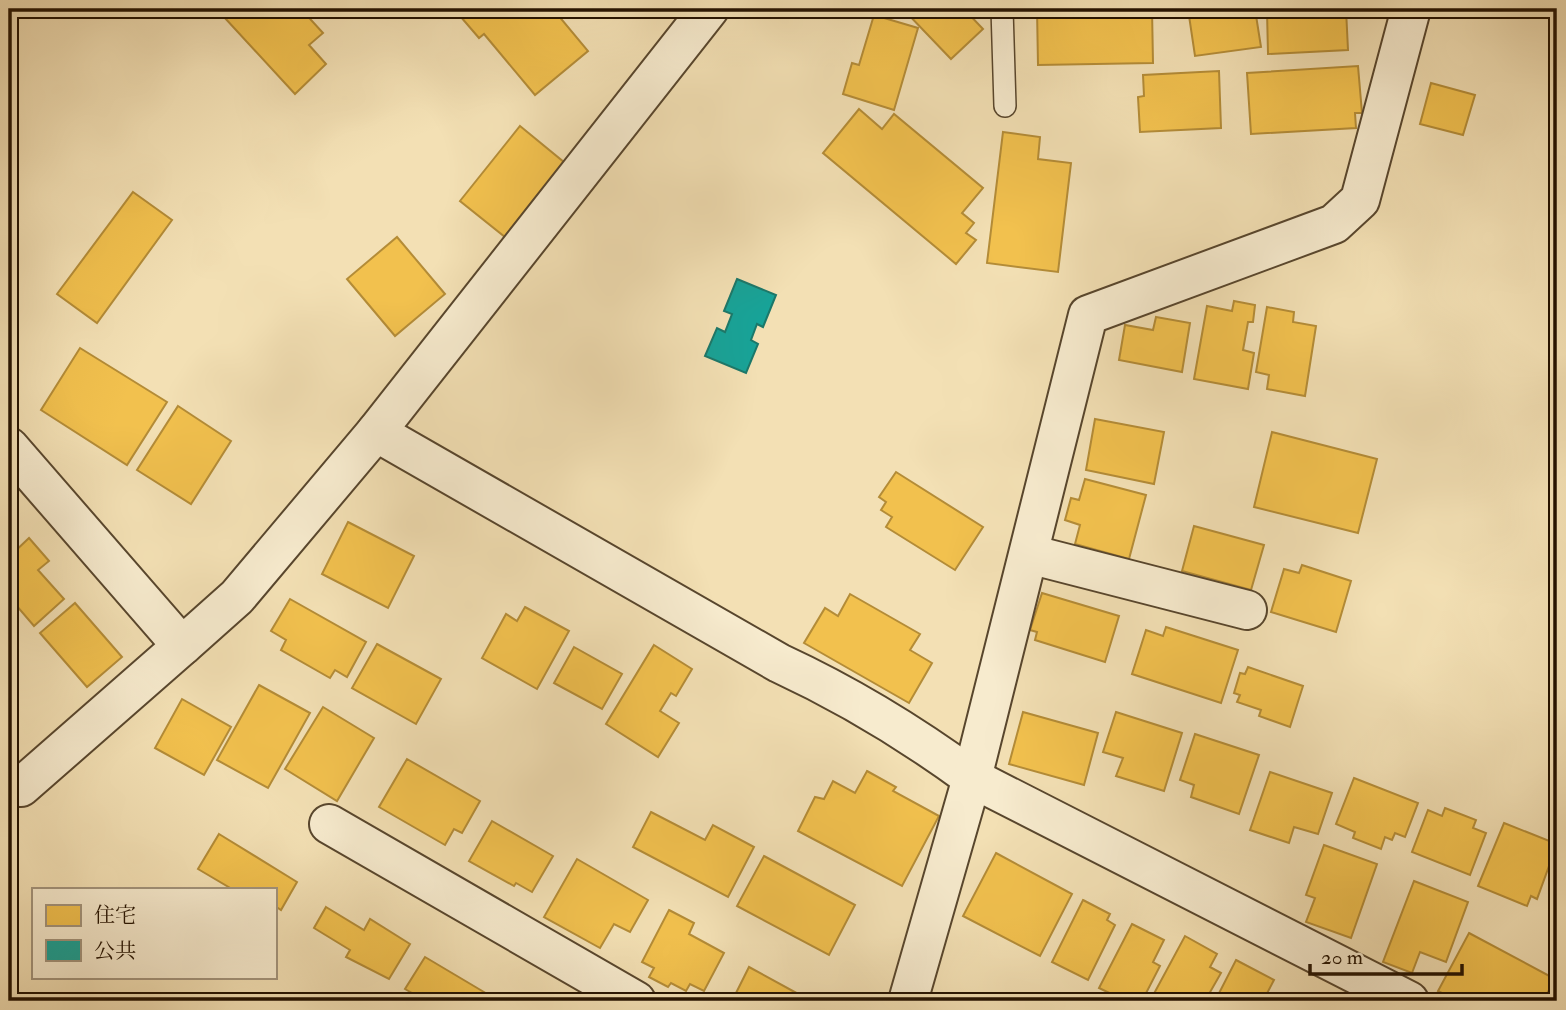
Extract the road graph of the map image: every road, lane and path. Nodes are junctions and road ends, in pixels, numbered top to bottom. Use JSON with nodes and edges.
{"nodes":[{"id":1,"x":709,"y":9,"type":"edge"},
{"id":2,"x":1002,"y":9,"type":"edge"},
{"id":3,"x":1411,"y":9,"type":"edge"},
{"id":4,"x":1005,"y":106,"type":"dead end"},
{"id":5,"x":376,"y":432,"type":"junction"},
{"id":6,"x":9,"y":447,"type":"edge"},
{"id":7,"x":1028,"y":554,"type":"junction"},
{"id":8,"x":1247,"y":610,"type":"dead end"},
{"id":9,"x":182,"y":646,"type":"junction"},
{"id":10,"x":972,"y":778,"type":"junction"},
{"id":11,"x":21,"y":788,"type":"dead end"},
{"id":12,"x":329,"y":824,"type":"dead end"},
{"id":13,"x":636,"y":1001,"type":"edge"},
{"id":14,"x":908,"y":1001,"type":"edge"},
{"id":15,"x":1409,"y":1001,"type":"edge"}],
"edges":[{"from":1,"to":5,"type":"street"},
{"from":2,"to":4,"type":"lane"},
{"from":3,"to":7,"type":"street"},
{"from":5,"to":9,"type":"street"},
{"from":5,"to":10,"type":"street"},
{"from":6,"to":9,"type":"street"},
{"from":7,"to":8,"type":"street"},
{"from":7,"to":10,"type":"street"},
{"from":9,"to":11,"type":"street"},
{"from":10,"to":14,"type":"street"},
{"from":10,"to":15,"type":"street"},
{"from":12,"to":13,"type":"street"}]}
